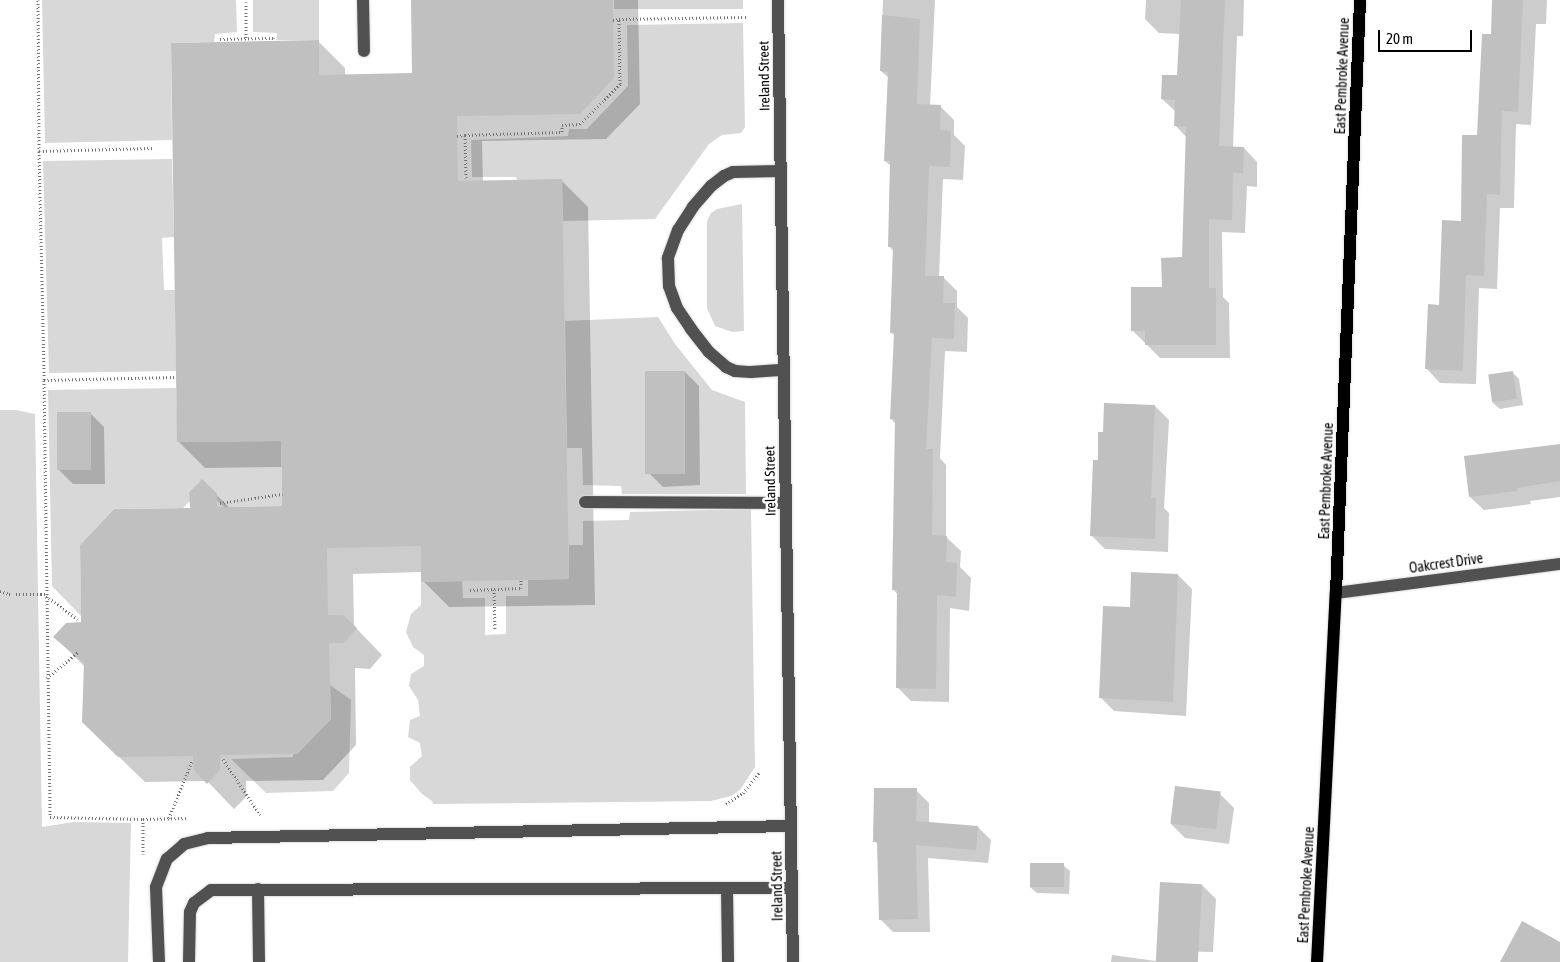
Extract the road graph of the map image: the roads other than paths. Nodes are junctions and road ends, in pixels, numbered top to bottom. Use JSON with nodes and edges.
{"nodes":[{"id":1,"x":364,"y":0,"type":"edge"},
{"id":2,"x":778,"y":0,"type":"edge"},
{"id":3,"x":1360,"y":0,"type":"edge"},
{"id":4,"x":364,"y":51,"type":"dead end"},
{"id":5,"x":780,"y":171,"type":"junction"},
{"id":6,"x":783,"y":370,"type":"junction"},
{"id":7,"x":585,"y":502,"type":"dead end"},
{"id":8,"x":786,"y":503,"type":"junction"},
{"id":9,"x":1560,"y":564,"type":"edge"},
{"id":10,"x":1336,"y":593,"type":"junction"},
{"id":11,"x":791,"y":826,"type":"junction"},
{"id":12,"x":727,"y":888,"type":"junction"},
{"id":13,"x":792,"y":888,"type":"junction"},
{"id":14,"x":258,"y":890,"type":"junction"},
{"id":15,"x":159,"y":962,"type":"edge"},
{"id":16,"x":189,"y":962,"type":"edge"},
{"id":17,"x":259,"y":962,"type":"edge"},
{"id":18,"x":728,"y":962,"type":"edge"},
{"id":19,"x":793,"y":962,"type":"edge"},
{"id":20,"x":1317,"y":962,"type":"edge"}],
"edges":[{"from":1,"to":4,"type":"street"},
{"from":2,"to":5,"type":"street","name":"Ireland Street"},
{"from":3,"to":10,"type":"main road","name":"East Pembroke Avenue"},
{"from":5,"to":6,"type":"street","name":"Ireland Street"},
{"from":5,"to":6,"type":"street"},
{"from":6,"to":8,"type":"street","name":"Ireland Street"},
{"from":7,"to":8,"type":"street"},
{"from":8,"to":11,"type":"street","name":"Ireland Street"},
{"from":9,"to":10,"type":"street","name":"Oakcrest Drive"},
{"from":10,"to":20,"type":"main road","name":"East Pembroke Avenue"},
{"from":11,"to":13,"type":"street","name":"Ireland Street"},
{"from":11,"to":15,"type":"street"},
{"from":12,"to":13,"type":"street"},
{"from":12,"to":14,"type":"street"},
{"from":12,"to":18,"type":"street"},
{"from":13,"to":19,"type":"street","name":"Ireland Street"},
{"from":14,"to":16,"type":"street"},
{"from":14,"to":17,"type":"street"}]}
